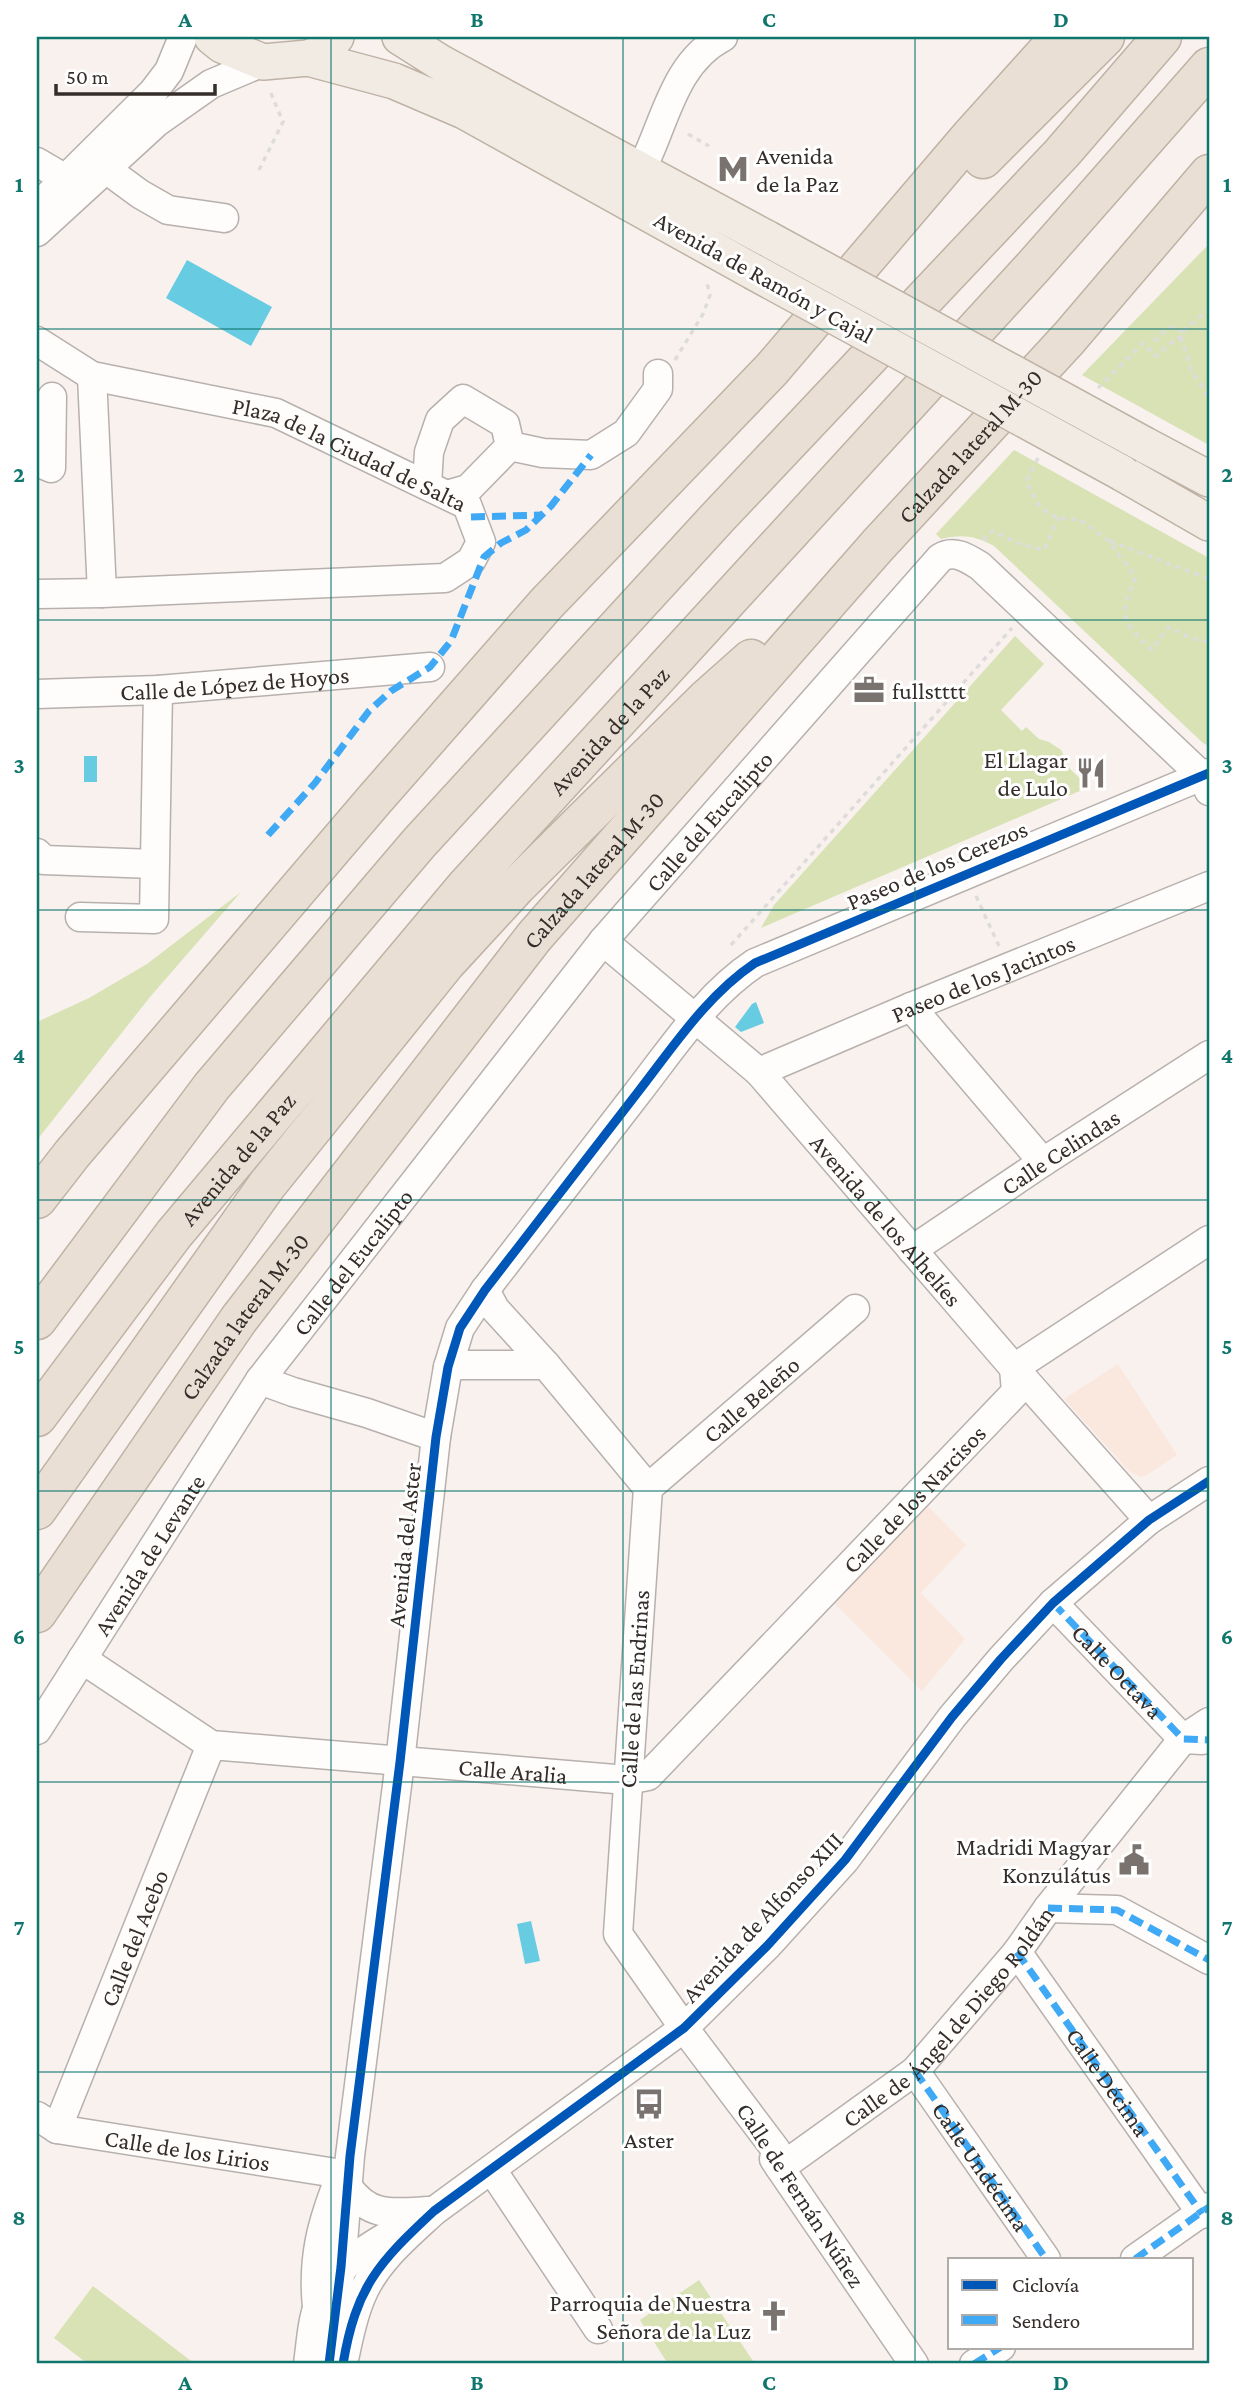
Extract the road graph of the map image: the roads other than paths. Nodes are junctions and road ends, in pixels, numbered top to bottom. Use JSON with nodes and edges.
{"nodes":[{"id":1,"x":183,"y":37,"type":"edge"},
{"id":2,"x":212,"y":37,"type":"edge"},
{"id":3,"x":336,"y":37,"type":"edge"},
{"id":4,"x":400,"y":37,"type":"edge"},
{"id":5,"x":723,"y":37,"type":"edge"},
{"id":6,"x":1034,"y":37,"type":"edge"},
{"id":7,"x":1060,"y":37,"type":"edge"},
{"id":8,"x":1105,"y":37,"type":"edge"},
{"id":9,"x":1162,"y":37,"type":"edge"},
{"id":10,"x":308,"y":58,"type":"junction"},
{"id":11,"x":1209,"y":67,"type":"edge"},
{"id":12,"x":267,"y":77,"type":"junction"},
{"id":13,"x":969,"y":138,"type":"junction"},
{"id":14,"x":37,"y":162,"type":"edge"},
{"id":15,"x":106,"y":169,"type":"junction"},
{"id":16,"x":641,"y":170,"type":"junction"},
{"id":17,"x":1209,"y":174,"type":"edge"},
{"id":18,"x":66,"y":179,"type":"junction"},
{"id":19,"x":37,"y":207,"type":"edge"},
{"id":20,"x":1209,"y":211,"type":"edge"},
{"id":21,"x":224,"y":218,"type":"dead end"},
{"id":22,"x":37,"y":232,"type":"edge"},
{"id":23,"x":1069,"y":338,"type":"junction"},
{"id":24,"x":37,"y":341,"type":"edge"},
{"id":25,"x":81,"y":369,"type":"junction"},
{"id":26,"x":772,"y":369,"type":"junction"},
{"id":27,"x":658,"y":374,"type":"dead end"},
{"id":28,"x":52,"y":397,"type":"junction"},
{"id":29,"x":37,"y":428,"type":"edge"},
{"id":30,"x":510,"y":446,"type":"junction"},
{"id":31,"x":37,"y":462,"type":"edge"},
{"id":32,"x":1209,"y":479,"type":"edge"},
{"id":33,"x":437,"y":490,"type":"junction"},
{"id":34,"x":1209,"y":523,"type":"edge"},
{"id":35,"x":878,"y":545,"type":"junction"},
{"id":36,"x":103,"y":593,"type":"junction"},
{"id":37,"x":37,"y":594,"type":"edge"},
{"id":38,"x":685,"y":649,"type":"junction"},
{"id":39,"x":430,"y":667,"type":"dead end"},
{"id":40,"x":158,"y":690,"type":"junction"},
{"id":41,"x":37,"y":694,"type":"edge"},
{"id":42,"x":1207,"y":780,"type":"edge"},
{"id":43,"x":37,"y":853,"type":"edge"},
{"id":44,"x":155,"y":864,"type":"junction"},
{"id":45,"x":1209,"y":886,"type":"edge"},
{"id":46,"x":80,"y":917,"type":"dead end"},
{"id":47,"x":603,"y":941,"type":"junction"},
{"id":48,"x":446,"y":963,"type":"junction"},
{"id":49,"x":911,"y":1007,"type":"junction"},
{"id":50,"x":697,"y":1018,"type":"junction"},
{"id":51,"x":1209,"y":1055,"type":"edge"},
{"id":52,"x":759,"y":1072,"type":"junction"},
{"id":53,"x":1043,"y":1162,"type":"junction"},
{"id":54,"x":37,"y":1199,"type":"edge"},
{"id":55,"x":1209,"y":1240,"type":"edge"},
{"id":56,"x":912,"y":1250,"type":"junction"},
{"id":57,"x":485,"y":1290,"type":"junction"},
{"id":58,"x":855,"y":1309,"type":"dead end"},
{"id":59,"x":37,"y":1320,"type":"edge"},
{"id":60,"x":546,"y":1365,"type":"junction"},
{"id":61,"x":448,"y":1367,"type":"junction"},
{"id":62,"x":1014,"y":1368,"type":"junction"},
{"id":63,"x":260,"y":1380,"type":"junction"},
{"id":64,"x":37,"y":1416,"type":"edge"},
{"id":65,"x":436,"y":1437,"type":"junction"},
{"id":66,"x":1209,"y":1481,"type":"edge"},
{"id":67,"x":648,"y":1488,"type":"junction"},
{"id":68,"x":37,"y":1510,"type":"edge"},
{"id":69,"x":1149,"y":1520,"type":"junction"},
{"id":70,"x":1053,"y":1603,"type":"junction"},
{"id":71,"x":37,"y":1613,"type":"edge"},
{"id":72,"x":82,"y":1660,"type":"junction"},
{"id":73,"x":1209,"y":1722,"type":"edge"},
{"id":74,"x":37,"y":1730,"type":"edge"},
{"id":75,"x":1196,"y":1740,"type":"edge"},
{"id":76,"x":211,"y":1745,"type":"junction"},
{"id":77,"x":400,"y":1762,"type":"junction"},
{"id":78,"x":627,"y":1780,"type":"junction"},
{"id":79,"x":1048,"y":1908,"type":"junction"},
{"id":80,"x":1017,"y":1952,"type":"junction"},
{"id":81,"x":1209,"y":1960,"type":"edge"},
{"id":82,"x":684,"y":2028,"type":"junction"},
{"id":83,"x":915,"y":2071,"type":"junction"},
{"id":84,"x":47,"y":2122,"type":"edge"},
{"id":85,"x":780,"y":2168,"type":"junction"},
{"id":86,"x":492,"y":2169,"type":"junction"},
{"id":87,"x":347,"y":2172,"type":"junction"},
{"id":88,"x":1206,"y":2210,"type":"edge"},
{"id":89,"x":434,"y":2211,"type":"junction"},
{"id":90,"x":1045,"y":2258,"type":"edge"},
{"id":91,"x":1136,"y":2258,"type":"edge"},
{"id":92,"x":341,"y":2267,"type":"junction"},
{"id":93,"x":317,"y":2306,"type":"junction"},
{"id":94,"x":598,"y":2329,"type":"dead end"},
{"id":95,"x":999,"y":2348,"type":"edge"},
{"id":96,"x":309,"y":2364,"type":"edge"},
{"id":97,"x":329,"y":2364,"type":"edge"},
{"id":98,"x":343,"y":2364,"type":"edge"},
{"id":99,"x":914,"y":2364,"type":"edge"},
{"id":100,"x":974,"y":2364,"type":"edge"}],
"edges":[{"from":1,"to":18,"type":"street"},
{"from":2,"to":12,"type":"main road"},
{"from":3,"to":10,"type":"main road"},
{"from":4,"to":16,"type":"main road","name":"Avenida de Ramón y Cajal"},
{"from":5,"to":16,"type":"street"},
{"from":6,"to":13,"type":"highway"},
{"from":7,"to":13,"type":"highway"},
{"from":8,"to":26,"type":"highway"},
{"from":9,"to":59,"type":"highway"},
{"from":10,"to":12,"type":"main road"},
{"from":10,"to":34,"type":"main road","name":"Avenida de Ramón y Cajal","bridge":true},
{"from":11,"to":38,"type":"highway","name":"Avenida de la Paz"},
{"from":12,"to":15,"type":"street"},
{"from":13,"to":26,"type":"highway"},
{"from":14,"to":18,"type":"street"},
{"from":15,"to":21,"type":"street"},
{"from":15,"to":22,"type":"street"},
{"from":16,"to":32,"type":"main road","name":"Avenida de Ramón y Cajal","bridge":true},
{"from":17,"to":23,"type":"highway","name":"Calzada lateral M-30"},
{"from":18,"to":19,"type":"street"},
{"from":20,"to":23,"type":"highway"},
{"from":23,"to":35,"type":"highway","name":"Calzada lateral M-30"},
{"from":24,"to":25,"type":"street","name":"Plaza de la Ciudad de Salta"},
{"from":25,"to":28,"type":"street"},
{"from":25,"to":33,"type":"street","name":"Plaza de la Ciudad de Salta"},
{"from":25,"to":36,"type":"street"},
{"from":26,"to":54,"type":"highway"},
{"from":27,"to":30,"type":"street"},
{"from":28,"to":29,"type":"street"},
{"from":28,"to":31,"type":"street"},
{"from":30,"to":33,"type":"street"},
{"from":30,"to":33,"type":"street"},
{"from":33,"to":36,"type":"street","name":"Plaza de la Ciudad de Salta"},
{"from":35,"to":48,"type":"highway"},
{"from":35,"to":71,"type":"highway","name":"Calzada lateral M-30"},
{"from":36,"to":37,"type":"street","name":"Plaza de la Ciudad de Salta"},
{"from":38,"to":48,"type":"highway"},
{"from":38,"to":64,"type":"highway","name":"Avenida de la Paz"},
{"from":39,"to":40,"type":"street","name":"Calle de López de Hoyos"},
{"from":40,"to":41,"type":"street","name":"Calle de López de Hoyos"},
{"from":40,"to":44,"type":"street"},
{"from":42,"to":47,"type":"street","name":"Calle del Eucalipto"},
{"from":42,"to":50,"type":"street","name":"Paseo de los Cerezos"},
{"from":43,"to":44,"type":"street"},
{"from":44,"to":46,"type":"street"},
{"from":45,"to":49,"type":"street","name":"Paseo de los Jacintos"},
{"from":47,"to":50,"type":"street","name":"Avenida de los Alhelíes"},
{"from":47,"to":63,"type":"street","name":"Calle del Eucalipto"},
{"from":48,"to":68,"type":"highway"},
{"from":49,"to":52,"type":"street","name":"Paseo de los Jacintos"},
{"from":49,"to":53,"type":"street"},
{"from":50,"to":52,"type":"street","name":"Avenida de los Alhelíes"},
{"from":50,"to":57,"type":"street","name":"Avenida del Aster"},
{"from":51,"to":53,"type":"street","name":"Calle Celindas"},
{"from":52,"to":56,"type":"street","name":"Avenida de los Alhelíes"},
{"from":53,"to":56,"type":"street","name":"Calle Celindas"},
{"from":55,"to":62,"type":"street"},
{"from":56,"to":62,"type":"street","name":"Avenida de los Alhelíes"},
{"from":57,"to":60,"type":"street"},
{"from":57,"to":61,"type":"street","name":"Avenida del Aster"},
{"from":58,"to":67,"type":"street","name":"Calle Beleño"},
{"from":60,"to":61,"type":"street"},
{"from":60,"to":67,"type":"street"},
{"from":61,"to":65,"type":"street","name":"Avenida del Aster"},
{"from":62,"to":69,"type":"street","name":"Avenida de los Alhelíes"},
{"from":62,"to":78,"type":"street","name":"Calle de los Narcisos"},
{"from":63,"to":65,"type":"street"},
{"from":63,"to":72,"type":"street","name":"Avenida de Levante"},
{"from":65,"to":77,"type":"street","name":"Avenida del Aster"},
{"from":66,"to":69,"type":"street","name":"Avenida de Alfonso XIII"},
{"from":67,"to":78,"type":"street","name":"Calle de las Endrinas"},
{"from":69,"to":70,"type":"street","name":"Avenida de Alfonso XIII"},
{"from":70,"to":75,"type":"street","name":"Calle Octava"},
{"from":70,"to":82,"type":"street","name":"Avenida de Alfonso XIII"},
{"from":72,"to":74,"type":"street","name":"Avenida de Levante"},
{"from":72,"to":76,"type":"street"},
{"from":73,"to":75,"type":"street","name":"Calle de Ángel de Diego Roldán"},
{"from":75,"to":79,"type":"street","name":"Calle de Ángel de Diego Roldán"},
{"from":76,"to":77,"type":"street","name":"Calle Aralia"},
{"from":76,"to":84,"type":"street","name":"Calle del Acebo"},
{"from":77,"to":78,"type":"street","name":"Calle Aralia"},
{"from":77,"to":87,"type":"street","name":"Avenida del Aster"},
{"from":78,"to":82,"type":"street","name":"Calle de las Endrinas"},
{"from":79,"to":80,"type":"street","name":"Calle de Ángel de Diego Roldán"},
{"from":79,"to":81,"type":"street"},
{"from":80,"to":83,"type":"street","name":"Calle de Ángel de Diego Roldán"},
{"from":80,"to":88,"type":"street","name":"Calle Décima"},
{"from":82,"to":85,"type":"street","name":"Calle de Fernán Núñez"},
{"from":82,"to":86,"type":"street","name":"Avenida de Alfonso XIII"},
{"from":83,"to":85,"type":"street","name":"Calle de Ángel de Diego Roldán"},
{"from":83,"to":90,"type":"street","name":"Calle Undécima"},
{"from":84,"to":87,"type":"street","name":"Calle de los Lirios"},
{"from":85,"to":99,"type":"street","name":"Calle de Fernán Núñez"},
{"from":86,"to":89,"type":"street","name":"Avenida de Alfonso XIII"},
{"from":86,"to":94,"type":"street"},
{"from":87,"to":89,"type":"street"},
{"from":87,"to":92,"type":"street"},
{"from":87,"to":93,"type":"street"},
{"from":88,"to":91,"type":"street"},
{"from":89,"to":92,"type":"street","name":"Avenida de Alfonso XIII"},
{"from":89,"to":98,"type":"street","name":"Avenida de Alfonso XIII"},
{"from":92,"to":93,"type":"street","name":"Avenida de Alfonso XIII"},
{"from":92,"to":97,"type":"street"},
{"from":93,"to":96,"type":"street","name":"Avenida de Alfonso XIII"},
{"from":95,"to":100,"type":"street"}]}
